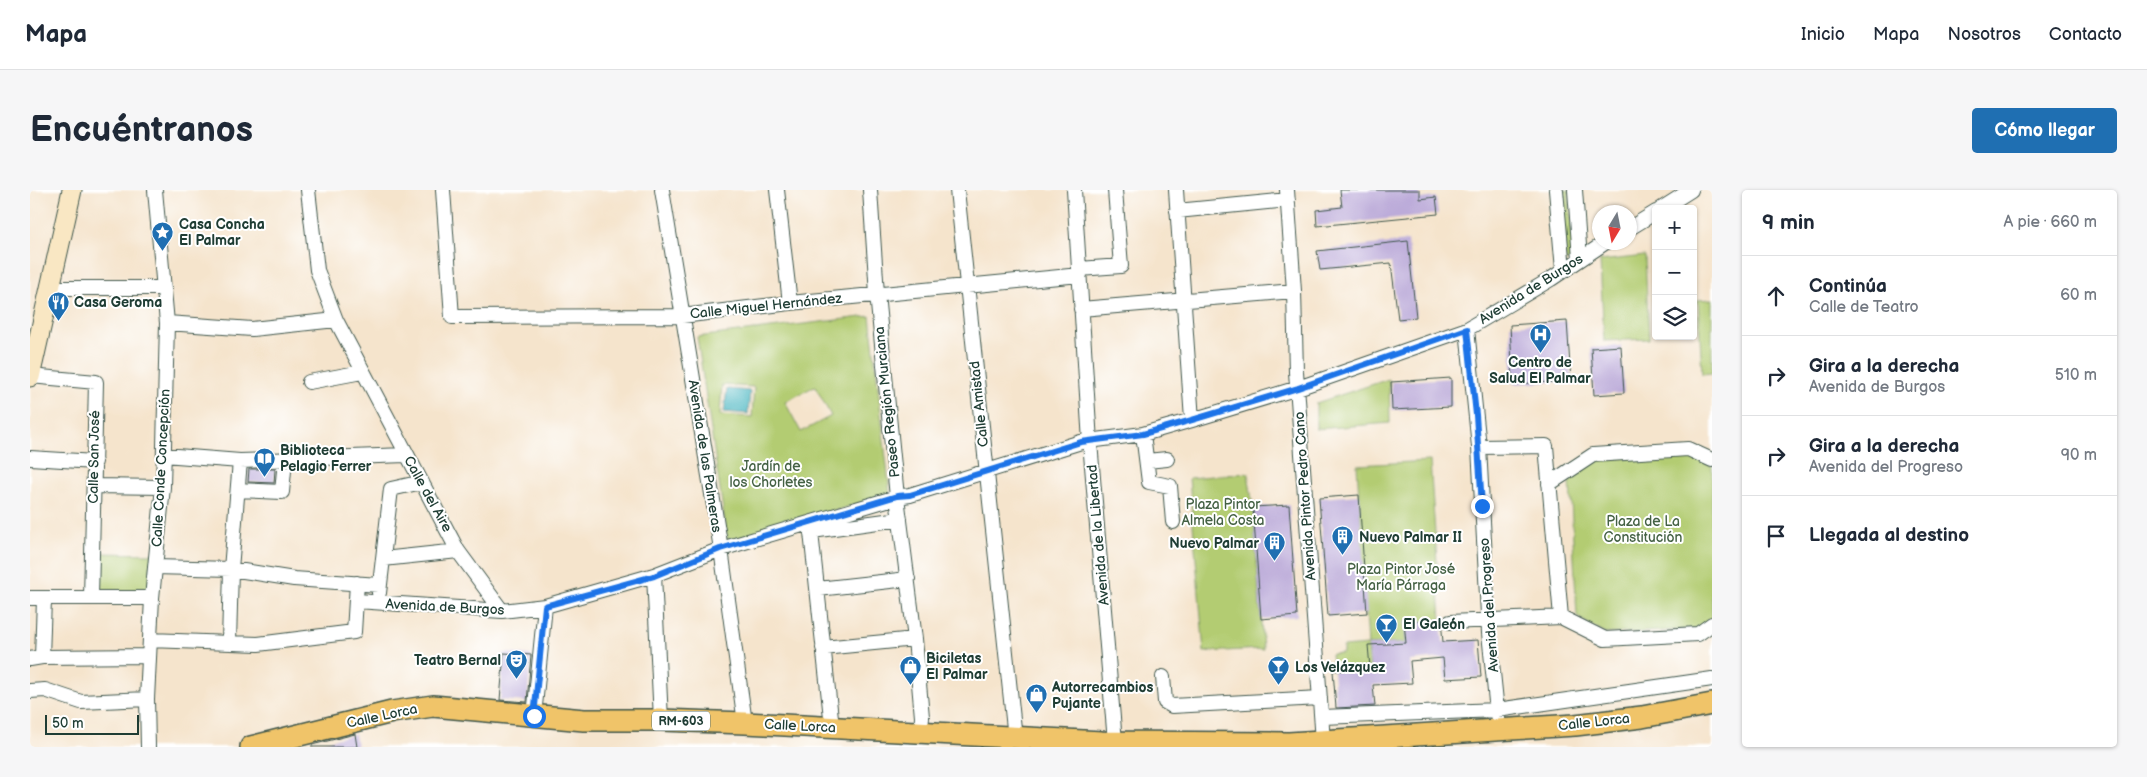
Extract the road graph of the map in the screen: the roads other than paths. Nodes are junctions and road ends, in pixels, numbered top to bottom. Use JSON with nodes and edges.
{"nodes":[{"id":1,"x":72,"y":190,"type":"edge"},
{"id":2,"x":155,"y":190,"type":"edge"},
{"id":3,"x":308,"y":190,"type":"edge"},
{"id":4,"x":443,"y":190,"type":"edge"},
{"id":5,"x":662,"y":190,"type":"edge"},
{"id":6,"x":777,"y":190,"type":"edge"},
{"id":7,"x":870,"y":190,"type":"edge"},
{"id":8,"x":957,"y":190,"type":"edge"},
{"id":9,"x":1077,"y":190,"type":"edge"},
{"id":10,"x":1115,"y":190,"type":"edge"},
{"id":11,"x":1176,"y":190,"type":"edge"},
{"id":12,"x":1556,"y":190,"type":"edge"},
{"id":13,"x":1575,"y":190,"type":"edge"},
{"id":14,"x":1691,"y":190,"type":"edge"},
{"id":15,"x":1287,"y":195,"type":"edge"},
{"id":16,"x":1667,"y":205,"type":"edge"},
{"id":17,"x":1177,"y":211,"type":"junction"},
{"id":18,"x":1652,"y":214,"type":"edge"},
{"id":19,"x":1637,"y":224,"type":"edge"},
{"id":20,"x":1594,"y":250,"type":"edge"},
{"id":21,"x":1580,"y":259,"type":"junction"},
{"id":22,"x":1563,"y":270,"type":"junction"},
{"id":23,"x":1079,"y":272,"type":"junction"},
{"id":24,"x":966,"y":285,"type":"junction"},
{"id":25,"x":50,"y":288,"type":"junction"},
{"id":26,"x":164,"y":288,"type":"junction"},
{"id":27,"x":1294,"y":292,"type":"junction"},
{"id":28,"x":876,"y":294,"type":"junction"},
{"id":29,"x":1184,"y":299,"type":"junction"},
{"id":30,"x":790,"y":303,"type":"junction"},
{"id":31,"x":1081,"y":309,"type":"junction"},
{"id":32,"x":682,"y":316,"type":"junction"},
{"id":33,"x":336,"y":320,"type":"junction"},
{"id":34,"x":167,"y":323,"type":"junction"},
{"id":35,"x":1467,"y":329,"type":"junction"},
{"id":36,"x":31,"y":369,"type":"edge"},
{"id":37,"x":362,"y":372,"type":"junction"},
{"id":38,"x":309,"y":382,"type":"dead end"},
{"id":39,"x":1298,"y":388,"type":"junction"},
{"id":40,"x":1192,"y":420,"type":"junction"},
{"id":41,"x":1143,"y":434,"type":"junction"},
{"id":42,"x":1090,"y":442,"type":"junction"},
{"id":43,"x":1479,"y":448,"type":"junction"},
{"id":44,"x":406,"y":454,"type":"junction"},
{"id":45,"x":164,"y":455,"type":"junction"},
{"id":46,"x":30,"y":458,"type":"edge"},
{"id":47,"x":1167,"y":459,"type":"dead end"},
{"id":48,"x":285,"y":460,"type":"junction"},
{"id":49,"x":1712,"y":460,"type":"edge"},
{"id":50,"x":240,"y":461,"type":"junction"},
{"id":51,"x":1147,"y":461,"type":"junction"},
{"id":52,"x":95,"y":462,"type":"junction"},
{"id":53,"x":986,"y":470,"type":"junction"},
{"id":54,"x":422,"y":482,"type":"junction"},
{"id":55,"x":1550,"y":484,"type":"junction"},
{"id":56,"x":94,"y":486,"type":"junction"},
{"id":57,"x":163,"y":487,"type":"junction"},
{"id":58,"x":238,"y":490,"type":"junction"},
{"id":59,"x":897,"y":496,"type":"junction"},
{"id":60,"x":900,"y":519,"type":"junction"},
{"id":61,"x":1173,"y":522,"type":"dead end"},
{"id":62,"x":811,"y":527,"type":"junction"},
{"id":63,"x":720,"y":549,"type":"junction"},
{"id":64,"x":458,"y":551,"type":"junction"},
{"id":65,"x":383,"y":559,"type":"junction"},
{"id":66,"x":155,"y":567,"type":"junction"},
{"id":67,"x":231,"y":569,"type":"junction"},
{"id":68,"x":654,"y":576,"type":"junction"},
{"id":69,"x":908,"y":579,"type":"junction"},
{"id":70,"x":357,"y":583,"type":"junction"},
{"id":71,"x":379,"y":585,"type":"junction"},
{"id":72,"x":818,"y":589,"type":"junction"},
{"id":73,"x":37,"y":598,"type":"edge"},
{"id":74,"x":90,"y":598,"type":"junction"},
{"id":75,"x":152,"y":598,"type":"junction"},
{"id":76,"x":357,"y":601,"type":"junction"},
{"id":77,"x":378,"y":604,"type":"junction"},
{"id":78,"x":545,"y":606,"type":"junction"},
{"id":79,"x":502,"y":611,"type":"junction"},
{"id":80,"x":1561,"y":617,"type":"junction"},
{"id":81,"x":1488,"y":621,"type":"junction"},
{"id":82,"x":1450,"y":622,"type":"dead end"},
{"id":83,"x":1712,"y":624,"type":"edge"},
{"id":84,"x":915,"y":639,"type":"junction"},
{"id":85,"x":150,"y":640,"type":"junction"},
{"id":86,"x":229,"y":642,"type":"junction"},
{"id":87,"x":823,"y":648,"type":"junction"},
{"id":88,"x":36,"y":653,"type":"edge"},
{"id":89,"x":149,"y":656,"type":"junction"},
{"id":90,"x":1164,"y":678,"type":"dead end"},
{"id":91,"x":1712,"y":679,"type":"edge"},
{"id":92,"x":30,"y":690,"type":"edge"},
{"id":93,"x":1320,"y":698,"type":"junction"},
{"id":94,"x":147,"y":699,"type":"junction"},
{"id":95,"x":1712,"y":704,"type":"edge"},
{"id":96,"x":1497,"y":710,"type":"junction"},
{"id":97,"x":534,"y":716,"type":"junction"},
{"id":98,"x":1322,"y":717,"type":"junction"},
{"id":99,"x":661,"y":720,"type":"junction"},
{"id":100,"x":745,"y":723,"type":"junction"},
{"id":101,"x":832,"y":727,"type":"junction"},
{"id":102,"x":1499,"y":731,"type":"junction"},
{"id":103,"x":921,"y":732,"type":"junction"},
{"id":104,"x":1015,"y":738,"type":"junction"},
{"id":105,"x":1324,"y":741,"type":"junction"},
{"id":106,"x":1115,"y":742,"type":"junction"},
{"id":107,"x":148,"y":747,"type":"edge"},
{"id":108,"x":251,"y":747,"type":"edge"}],
"edges":[{"from":1,"to":25,"type":"street"},
{"from":2,"to":26,"type":"street","name":"Calle Conde Concepción"},
{"from":3,"to":33,"type":"street","name":"Calle del Aire"},
{"from":4,"to":32,"type":"street","name":"Calle Miguel Hernández"},
{"from":5,"to":32,"type":"street","name":"Avenida de las Palmeras"},
{"from":6,"to":30,"type":"street"},
{"from":7,"to":28,"type":"street","name":"Paseo Región Murciana"},
{"from":8,"to":24,"type":"street","name":"Calle Amistad"},
{"from":9,"to":23,"type":"street","name":"Avenida de la Libertad"},
{"from":10,"to":23,"type":"street"},
{"from":11,"to":17,"type":"street"},
{"from":12,"to":22,"type":"street"},
{"from":13,"to":21,"type":"street"},
{"from":14,"to":16,"type":"street"},
{"from":15,"to":17,"type":"street"},
{"from":15,"to":27,"type":"street","name":"Avenida Pintor Pedro Cano"},
{"from":17,"to":29,"type":"street"},
{"from":18,"to":19,"type":"street"},
{"from":20,"to":21,"type":"street","name":"Avenida de Burgos"},
{"from":21,"to":22,"type":"street","name":"Avenida de Burgos"},
{"from":22,"to":35,"type":"street","name":"Avenida de Burgos"},
{"from":23,"to":24,"type":"street","name":"Calle Miguel Hernández"},
{"from":23,"to":31,"type":"street","name":"Avenida de la Libertad"},
{"from":24,"to":28,"type":"street","name":"Calle Miguel Hernández"},
{"from":24,"to":53,"type":"street","name":"Calle Amistad"},
{"from":25,"to":26,"type":"street"},
{"from":25,"to":36,"type":"street"},
{"from":26,"to":34,"type":"street","name":"Calle Conde Concepción"},
{"from":27,"to":29,"type":"street"},
{"from":27,"to":39,"type":"street","name":"Avenida Pintor Pedro Cano"},
{"from":28,"to":30,"type":"street","name":"Calle Miguel Hernández"},
{"from":28,"to":59,"type":"street","name":"Paseo Región Murciana"},
{"from":29,"to":31,"type":"street"},
{"from":29,"to":40,"type":"street"},
{"from":30,"to":32,"type":"street","name":"Calle Miguel Hernández"},
{"from":31,"to":42,"type":"street","name":"Avenida de la Libertad"},
{"from":32,"to":63,"type":"street","name":"Avenida de las Palmeras"},
{"from":33,"to":34,"type":"street"},
{"from":33,"to":37,"type":"street","name":"Calle del Aire"},
{"from":34,"to":45,"type":"street","name":"Calle Conde Concepción"},
{"from":35,"to":39,"type":"street","name":"Avenida de Burgos"},
{"from":35,"to":43,"type":"street","name":"Avenida del Progreso"},
{"from":36,"to":52,"type":"street","name":"Calle San José"},
{"from":37,"to":38,"type":"street"},
{"from":37,"to":44,"type":"street","name":"Calle del Aire"},
{"from":39,"to":40,"type":"street","name":"Avenida de Burgos"},
{"from":39,"to":93,"type":"street","name":"Avenida Pintor Pedro Cano"},
{"from":40,"to":41,"type":"street","name":"Avenida de Burgos"},
{"from":41,"to":42,"type":"street","name":"Avenida de Burgos"},
{"from":41,"to":51,"type":"street"},
{"from":42,"to":53,"type":"street","name":"Avenida de Burgos"},
{"from":42,"to":106,"type":"street","name":"Avenida de la Libertad"},
{"from":43,"to":55,"type":"street"},
{"from":43,"to":81,"type":"street","name":"Avenida del Progreso"},
{"from":44,"to":48,"type":"street"},
{"from":44,"to":54,"type":"street","name":"Calle del Aire"},
{"from":45,"to":50,"type":"street"},
{"from":45,"to":57,"type":"street","name":"Calle Conde Concepción"},
{"from":46,"to":52,"type":"street"},
{"from":47,"to":51,"type":"street"},
{"from":48,"to":50,"type":"street"},
{"from":48,"to":58,"type":"street"},
{"from":49,"to":55,"type":"street"},
{"from":50,"to":58,"type":"street"},
{"from":51,"to":61,"type":"street"},
{"from":52,"to":56,"type":"street","name":"Calle San José"},
{"from":53,"to":59,"type":"street","name":"Avenida de Burgos"},
{"from":53,"to":104,"type":"street","name":"Calle Amistad"},
{"from":54,"to":64,"type":"street","name":"Calle del Aire"},
{"from":54,"to":65,"type":"street"},
{"from":55,"to":80,"type":"street"},
{"from":56,"to":57,"type":"street"},
{"from":56,"to":74,"type":"street","name":"Calle San José"},
{"from":57,"to":66,"type":"street","name":"Calle Conde Concepción"},
{"from":58,"to":67,"type":"street"},
{"from":59,"to":60,"type":"street","name":"Paseo Región Murciana"},
{"from":59,"to":62,"type":"street","name":"Avenida de Burgos"},
{"from":60,"to":62,"type":"street"},
{"from":60,"to":69,"type":"street","name":"Paseo Región Murciana"},
{"from":62,"to":63,"type":"street","name":"Avenida de Burgos"},
{"from":62,"to":72,"type":"street"},
{"from":63,"to":68,"type":"street","name":"Avenida de Burgos"},
{"from":63,"to":100,"type":"street","name":"Avenida de las Palmeras"},
{"from":64,"to":65,"type":"street"},
{"from":64,"to":79,"type":"street","name":"Calle del Aire"},
{"from":65,"to":71,"type":"street"},
{"from":66,"to":67,"type":"street"},
{"from":66,"to":75,"type":"street","name":"Calle Conde Concepción"},
{"from":67,"to":70,"type":"street"},
{"from":67,"to":86,"type":"street"},
{"from":68,"to":78,"type":"street","name":"Avenida de Burgos"},
{"from":68,"to":99,"type":"street"},
{"from":69,"to":72,"type":"street"},
{"from":69,"to":84,"type":"street","name":"Paseo Región Murciana"},
{"from":70,"to":71,"type":"street"},
{"from":70,"to":76,"type":"street"},
{"from":71,"to":77,"type":"street"},
{"from":72,"to":87,"type":"street"},
{"from":73,"to":74,"type":"street"},
{"from":73,"to":88,"type":"street"},
{"from":74,"to":75,"type":"street"},
{"from":75,"to":85,"type":"street","name":"Calle Conde Concepción"},
{"from":76,"to":77,"type":"street","name":"Avenida de Burgos"},
{"from":76,"to":86,"type":"street"},
{"from":77,"to":79,"type":"street","name":"Avenida de Burgos"},
{"from":78,"to":79,"type":"street","name":"Avenida de Burgos"},
{"from":78,"to":97,"type":"street"},
{"from":80,"to":81,"type":"street"},
{"from":80,"to":83,"type":"street"},
{"from":81,"to":82,"type":"street"},
{"from":81,"to":96,"type":"street","name":"Avenida del Progreso"},
{"from":84,"to":87,"type":"street"},
{"from":84,"to":103,"type":"street","name":"Paseo Región Murciana"},
{"from":85,"to":86,"type":"street"},
{"from":85,"to":89,"type":"street","name":"Calle Conde Concepción"},
{"from":87,"to":101,"type":"street"},
{"from":88,"to":89,"type":"street"},
{"from":89,"to":94,"type":"street","name":"Calle Conde Concepción"},
{"from":90,"to":93,"type":"street"},
{"from":91,"to":96,"type":"street","name":"Calle Lorca"},
{"from":92,"to":94,"type":"street"},
{"from":93,"to":98,"type":"street","name":"Avenida Pintor Pedro Cano"},
{"from":94,"to":107,"type":"street","name":"Calle Conde Concepción"},
{"from":95,"to":102,"type":"main road","name":"Calle Lorca","number":"RM-603"},
{"from":96,"to":98,"type":"street","name":"Calle Lorca"},
{"from":96,"to":102,"type":"street","name":"Avenida del Progreso"},
{"from":97,"to":99,"type":"main road","name":"Calle Lorca","number":"RM-603"},
{"from":97,"to":108,"type":"main road","name":"Calle Lorca","number":"RM-603"},
{"from":98,"to":105,"type":"street","name":"Avenida Pintor Pedro Cano"},
{"from":99,"to":100,"type":"main road","name":"Calle Lorca","number":"RM-603"},
{"from":100,"to":101,"type":"main road","name":"Calle Lorca","number":"RM-603"},
{"from":101,"to":103,"type":"main road","name":"Calle Lorca","number":"RM-603"},
{"from":102,"to":105,"type":"main road","name":"Calle Lorca","number":"RM-603"},
{"from":103,"to":104,"type":"main road","name":"Calle Lorca","number":"RM-603"},
{"from":104,"to":106,"type":"main road","name":"Calle Lorca","number":"RM-603"},
{"from":105,"to":106,"type":"main road","name":"Calle Lorca","number":"RM-603"}]}
